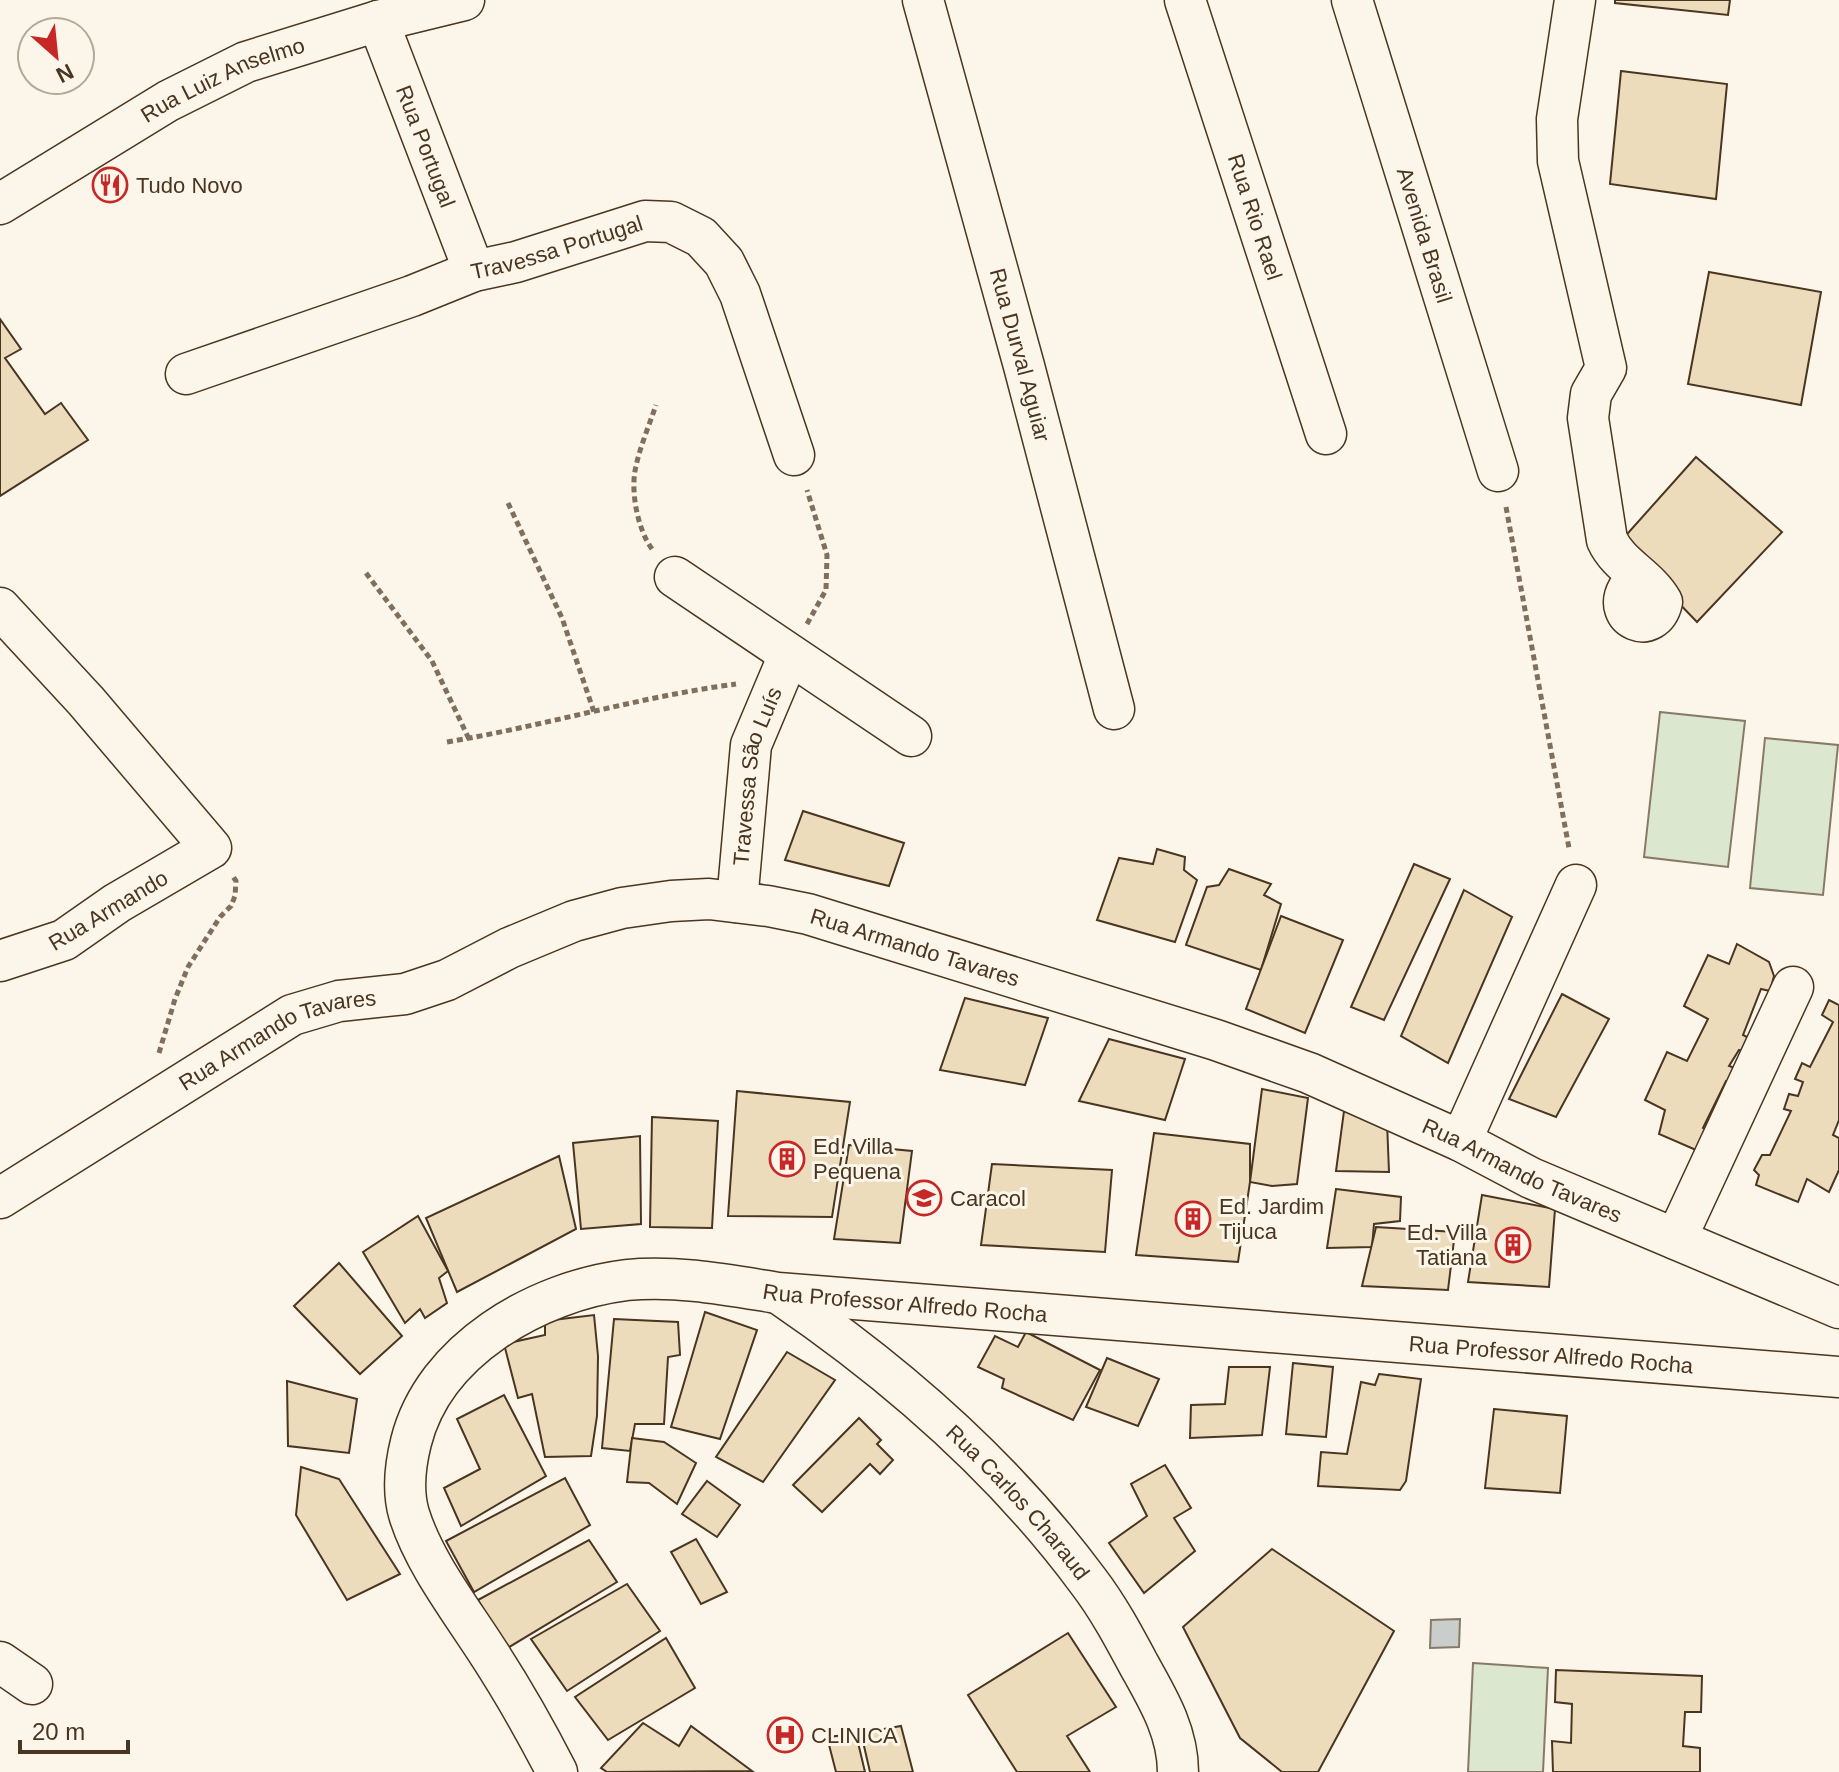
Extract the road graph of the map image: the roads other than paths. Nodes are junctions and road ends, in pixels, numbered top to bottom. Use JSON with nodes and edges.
{"nodes":[{"id":1,"x":464,"y":0,"type":"edge"},
{"id":2,"x":923,"y":0,"type":"edge"},
{"id":3,"x":1185,"y":0,"type":"edge"},
{"id":4,"x":1352,"y":0,"type":"edge"},
{"id":5,"x":1575,"y":0,"type":"edge"},
{"id":6,"x":378,"y":21,"type":"junction"},
{"id":7,"x":0,"y":204,"type":"edge"},
{"id":8,"x":474,"y":271,"type":"junction"},
{"id":9,"x":186,"y":374,"type":"dead end"},
{"id":10,"x":1326,"y":434,"type":"dead end"},
{"id":11,"x":794,"y":455,"type":"road end"},
{"id":12,"x":1498,"y":471,"type":"road end"},
{"id":13,"x":675,"y":577,"type":"road end"},
{"id":14,"x":1628,"y":589,"type":"dead end"},
{"id":15,"x":0,"y":608,"type":"edge"},
{"id":16,"x":784,"y":666,"type":"junction"},
{"id":17,"x":1114,"y":709,"type":"dead end"},
{"id":18,"x":911,"y":736,"type":"dead end"},
{"id":19,"x":1576,"y":885,"type":"road end"},
{"id":20,"x":737,"y":902,"type":"junction"},
{"id":21,"x":0,"y":961,"type":"edge"},
{"id":22,"x":1793,"y":987,"type":"dead end"},
{"id":23,"x":1461,"y":1141,"type":"junction"},
{"id":24,"x":0,"y":1198,"type":"edge"},
{"id":25,"x":1676,"y":1239,"type":"junction"},
{"id":26,"x":778,"y":1293,"type":"junction"},
{"id":27,"x":1839,"y":1308,"type":"edge"},
{"id":28,"x":1839,"y":1377,"type":"edge"},
{"id":29,"x":557,"y":1772,"type":"edge"},
{"id":30,"x":1178,"y":1772,"type":"edge"}],
"edges":[{"from":1,"to":6,"type":"street","name":"Rua Luiz Anselmo"},
{"from":2,"to":17,"type":"street","name":"Rua Durval Aguiar"},
{"from":3,"to":10,"type":"street","name":"Rua Rio Rael"},
{"from":4,"to":12,"type":"street","name":"Avenida Brasil"},
{"from":5,"to":14,"type":"street"},
{"from":6,"to":7,"type":"street","name":"Rua Luiz Anselmo"},
{"from":6,"to":8,"type":"street","name":"Rua Portugal"},
{"from":8,"to":9,"type":"street","name":"Travessa Portugal"},
{"from":8,"to":11,"type":"street","name":"Travessa Portugal"},
{"from":13,"to":16,"type":"street"},
{"from":15,"to":21,"type":"street","name":"Rua Armando"},
{"from":16,"to":18,"type":"street"},
{"from":16,"to":20,"type":"street","name":"Travessa São Luís"},
{"from":19,"to":23,"type":"street"},
{"from":20,"to":23,"type":"street","name":"Rua Armando Tavares"},
{"from":20,"to":24,"type":"street","name":"Rua Armando Tavares"},
{"from":22,"to":25,"type":"street"},
{"from":23,"to":25,"type":"street","name":"Rua Armando Tavares"},
{"from":25,"to":27,"type":"street","name":"Rua Armando Tavares"},
{"from":26,"to":28,"type":"street","name":"Rua Professor Alfredo Rocha"},
{"from":26,"to":29,"type":"street","name":"Rua Professor Alfredo Rocha"},
{"from":26,"to":30,"type":"street","name":"Rua Carlos Charaud"}]}
